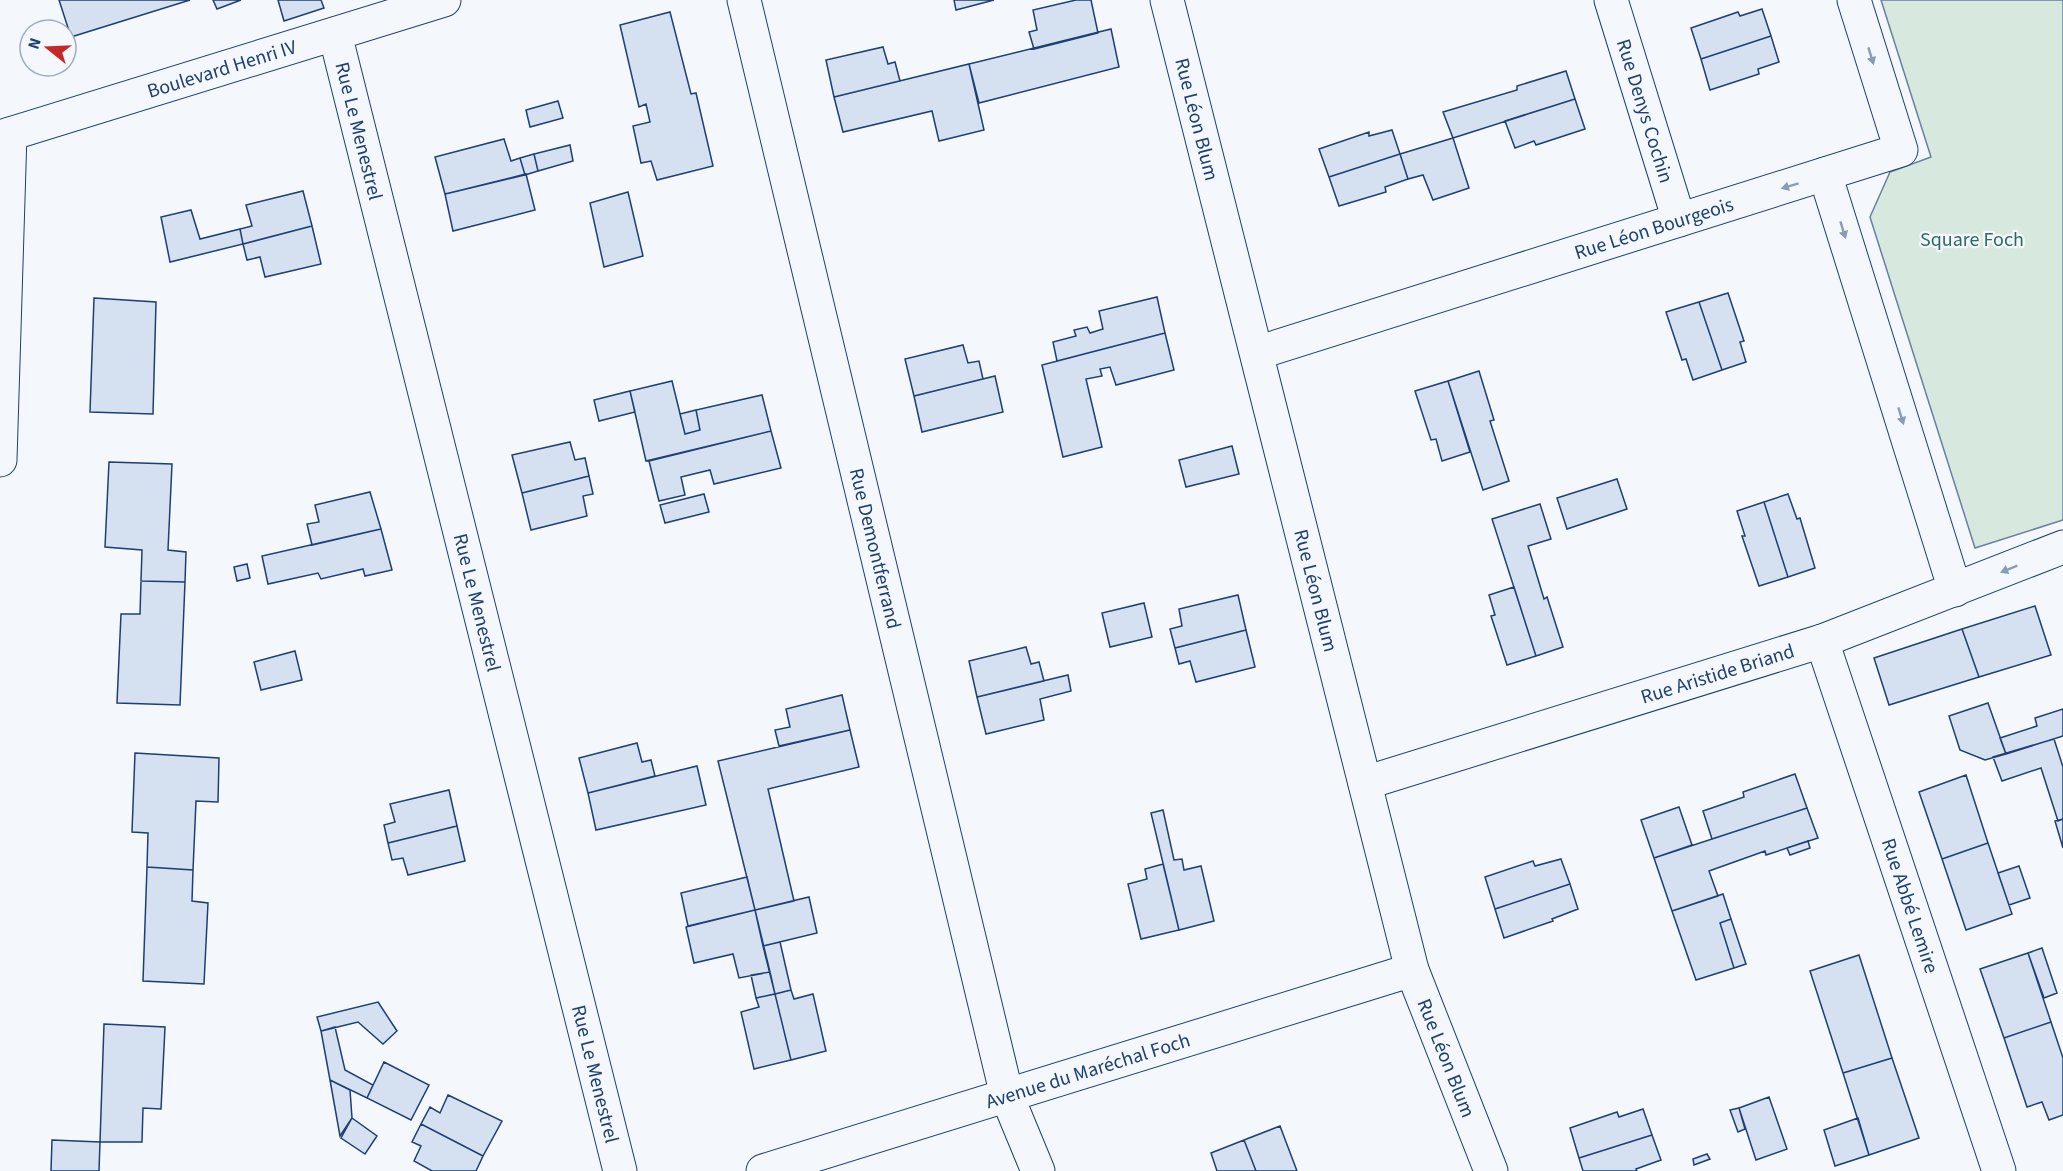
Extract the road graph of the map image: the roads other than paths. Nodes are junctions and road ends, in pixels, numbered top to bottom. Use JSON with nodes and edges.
{"nodes":[{"id":1,"x":444,"y":0,"type":"edge"},
{"id":2,"x":744,"y":0,"type":"edge"},
{"id":3,"x":1167,"y":0,"type":"edge"},
{"id":4,"x":1611,"y":0,"type":"edge"},
{"id":5,"x":1854,"y":0,"type":"edge"},
{"id":6,"x":335,"y":34,"type":"junction"},
{"id":7,"x":5,"y":135,"type":"edge"},
{"id":8,"x":1826,"y":174,"type":"junction"},
{"id":9,"x":1679,"y":220,"type":"junction"},
{"id":10,"x":1257,"y":353,"type":"junction"},
{"id":11,"x":0,"y":460,"type":"edge"},
{"id":12,"x":2063,"y":547,"type":"edge"},
{"id":13,"x":1955,"y":590,"type":"junction"},
{"id":14,"x":1822,"y":641,"type":"junction"},
{"id":15,"x":1365,"y":783,"type":"junction"},
{"id":16,"x":1412,"y":970,"type":"junction"},
{"id":17,"x":1007,"y":1096,"type":"junction"},
{"id":18,"x":620,"y":1171,"type":"edge"},
{"id":19,"x":763,"y":1171,"type":"edge"},
{"id":20,"x":1038,"y":1171,"type":"edge"},
{"id":21,"x":1491,"y":1171,"type":"edge"},
{"id":22,"x":2000,"y":1171,"type":"edge"}],
"edges":[{"from":1,"to":6,"type":"street","name":"Boulevard Henri IV"},
{"from":2,"to":17,"type":"street","name":"Rue Demontferrand"},
{"from":3,"to":10,"type":"street","name":"Rue Léon Blum"},
{"from":4,"to":9,"type":"street","name":"Rue Denys Cochin"},
{"from":5,"to":8,"type":"street","name":"Rue Léon Bourgeois","one_way":true},
{"from":6,"to":7,"type":"street","name":"Boulevard Henri IV"},
{"from":6,"to":18,"type":"street","name":"Rue Le Menestrel"},
{"from":7,"to":11,"type":"street"},
{"from":8,"to":9,"type":"street","name":"Rue Léon Bourgeois","one_way":true},
{"from":8,"to":13,"type":"street","one_way":true},
{"from":9,"to":10,"type":"street","name":"Rue Léon Bourgeois"},
{"from":10,"to":15,"type":"street","name":"Rue Léon Blum"},
{"from":12,"to":13,"type":"street","name":"Rue Aristide Briand","one_way":true},
{"from":13,"to":14,"type":"street","name":"Rue Aristide Briand"},
{"from":14,"to":15,"type":"street","name":"Rue Aristide Briand"},
{"from":14,"to":22,"type":"street","name":"Rue Abbé Lemire"},
{"from":15,"to":16,"type":"street","name":"Rue Léon Blum"},
{"from":16,"to":17,"type":"street","name":"Avenue du Maréchal Foch"},
{"from":16,"to":21,"type":"street","name":"Rue Léon Blum"},
{"from":17,"to":19,"type":"street","name":"Avenue du Maréchal Foch"},
{"from":17,"to":20,"type":"street","name":"Rue Demontferrand"}]}
